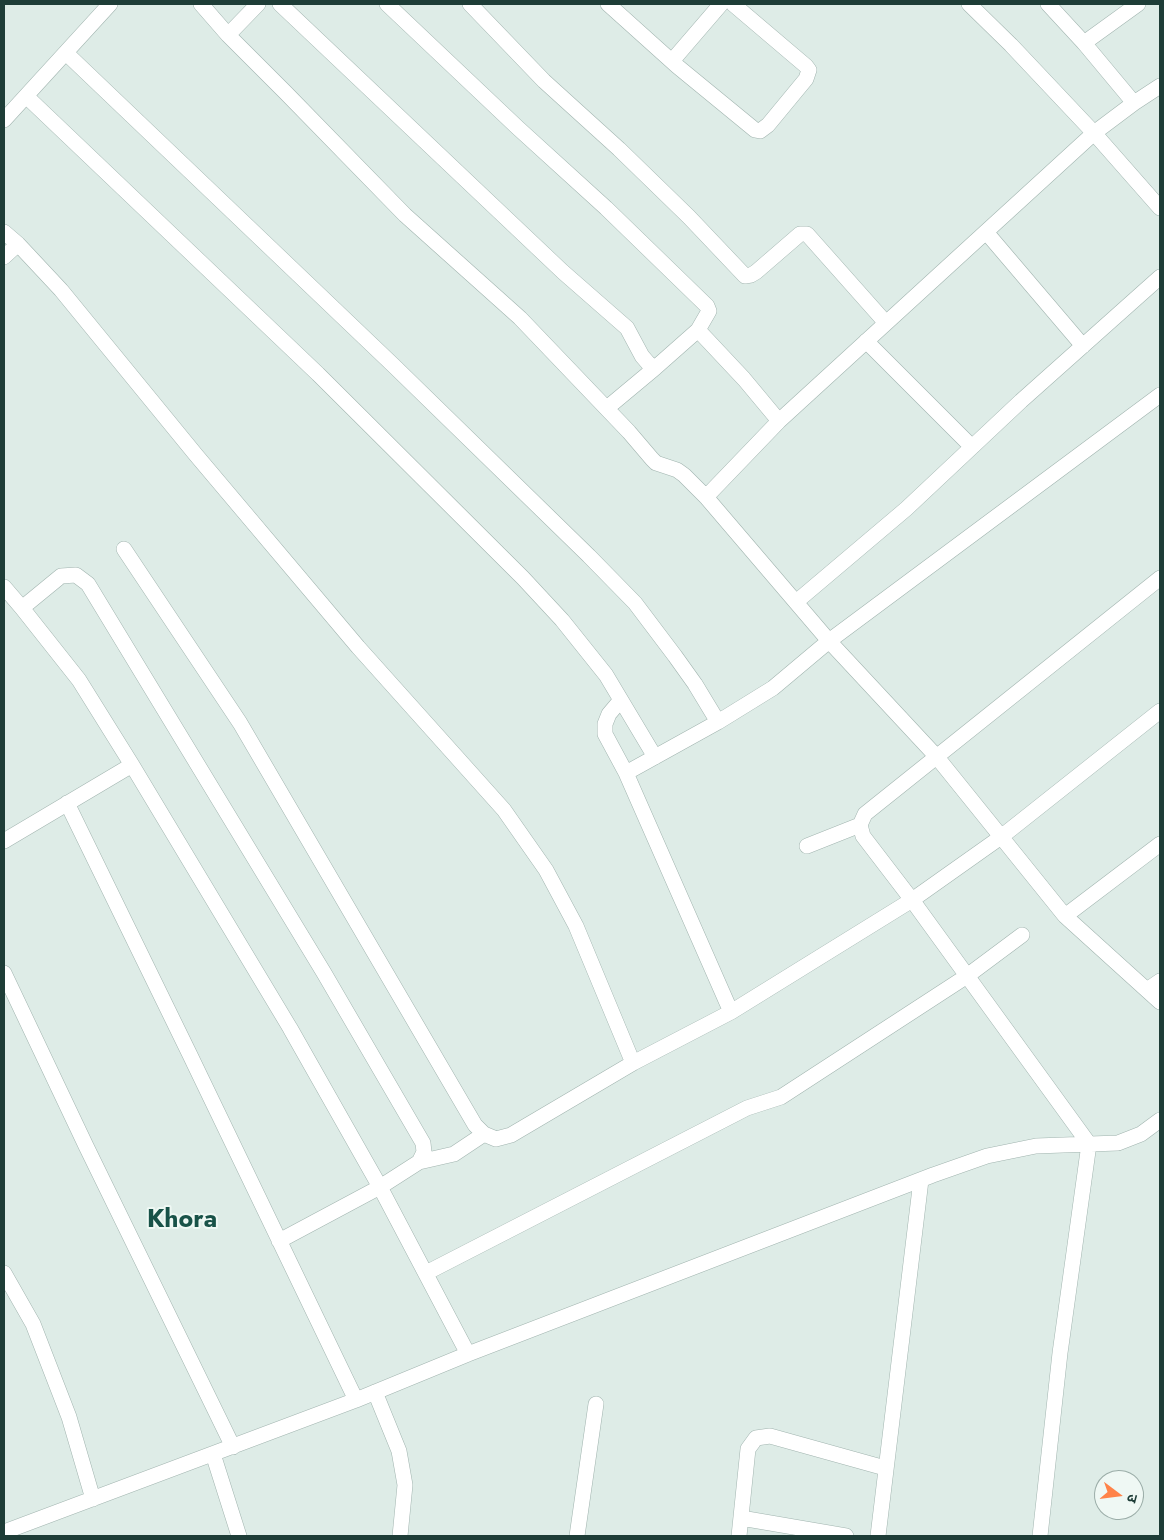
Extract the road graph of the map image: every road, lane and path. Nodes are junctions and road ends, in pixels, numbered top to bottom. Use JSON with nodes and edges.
{"nodes":[{"id":1,"x":110,"y":4,"type":"edge"},
{"id":2,"x":201,"y":4,"type":"edge"},
{"id":3,"x":258,"y":4,"type":"edge"},
{"id":4,"x":280,"y":4,"type":"edge"},
{"id":5,"x":387,"y":4,"type":"edge"},
{"id":6,"x":470,"y":4,"type":"edge"},
{"id":7,"x":608,"y":4,"type":"edge"},
{"id":8,"x":721,"y":4,"type":"edge"},
{"id":9,"x":734,"y":4,"type":"edge"},
{"id":10,"x":968,"y":4,"type":"edge"},
{"id":11,"x":1048,"y":4,"type":"edge"},
{"id":12,"x":1138,"y":4,"type":"edge"},
{"id":13,"x":228,"y":35,"type":"junction"},
{"id":14,"x":1084,"y":43,"type":"junction"},
{"id":15,"x":66,"y":53,"type":"junction"},
{"id":16,"x":672,"y":61,"type":"junction"},
{"id":17,"x":1160,"y":86,"type":"edge"},
{"id":18,"x":26,"y":96,"type":"junction"},
{"id":19,"x":1134,"y":104,"type":"junction"},
{"id":20,"x":4,"y":120,"type":"edge"},
{"id":21,"x":1094,"y":133,"type":"junction"},
{"id":22,"x":1159,"y":204,"type":"edge"},
{"id":23,"x":4,"y":232,"type":"edge"},
{"id":24,"x":986,"y":232,"type":"junction"},
{"id":25,"x":18,"y":244,"type":"junction"},
{"id":26,"x":4,"y":257,"type":"edge"},
{"id":27,"x":1160,"y":277,"type":"edge"},
{"id":28,"x":886,"y":323,"type":"junction"},
{"id":29,"x":698,"y":330,"type":"junction"},
{"id":30,"x":866,"y":341,"type":"junction"},
{"id":31,"x":1083,"y":346,"type":"junction"},
{"id":32,"x":655,"y":368,"type":"junction"},
{"id":33,"x":1160,"y":395,"type":"edge"},
{"id":34,"x":606,"y":408,"type":"junction"},
{"id":35,"x":778,"y":421,"type":"junction"},
{"id":36,"x":972,"y":447,"type":"junction"},
{"id":37,"x":706,"y":496,"type":"junction"},
{"id":38,"x":124,"y":549,"type":"dead end"},
{"id":39,"x":1160,"y":578,"type":"edge"},
{"id":40,"x":4,"y":587,"type":"edge"},
{"id":41,"x":796,"y":602,"type":"junction"},
{"id":42,"x":22,"y":608,"type":"junction"},
{"id":43,"x":829,"y":641,"type":"junction"},
{"id":44,"x":620,"y":701,"type":"junction"},
{"id":45,"x":1160,"y":711,"type":"edge"},
{"id":46,"x":718,"y":722,"type":"junction"},
{"id":47,"x":936,"y":756,"type":"junction"},
{"id":48,"x":655,"y":758,"type":"junction"},
{"id":49,"x":132,"y":765,"type":"junction"},
{"id":50,"x":626,"y":773,"type":"junction"},
{"id":51,"x":66,"y":803,"type":"junction"},
{"id":52,"x":860,"y":825,"type":"junction"},
{"id":53,"x":1001,"y":837,"type":"junction"},
{"id":54,"x":4,"y":841,"type":"edge"},
{"id":55,"x":1160,"y":844,"type":"edge"},
{"id":56,"x":807,"y":846,"type":"dead end"},
{"id":57,"x":912,"y":900,"type":"junction"},
{"id":58,"x":1065,"y":916,"type":"junction"},
{"id":59,"x":1022,"y":935,"type":"dead end"},
{"id":60,"x":4,"y":973,"type":"edge"},
{"id":61,"x":968,"y":976,"type":"junction"},
{"id":62,"x":1160,"y":980,"type":"edge"},
{"id":63,"x":1147,"y":990,"type":"junction"},
{"id":64,"x":1160,"y":1002,"type":"edge"},
{"id":65,"x":732,"y":1012,"type":"junction"},
{"id":66,"x":633,"y":1063,"type":"junction"},
{"id":67,"x":1160,"y":1120,"type":"edge"},
{"id":68,"x":484,"y":1134,"type":"junction"},
{"id":69,"x":1089,"y":1144,"type":"junction"},
{"id":70,"x":419,"y":1162,"type":"junction"},
{"id":71,"x":921,"y":1180,"type":"junction"},
{"id":72,"x":380,"y":1187,"type":"junction"},
{"id":73,"x":279,"y":1241,"type":"junction"},
{"id":74,"x":4,"y":1273,"type":"edge"},
{"id":75,"x":426,"y":1273,"type":"junction"},
{"id":76,"x":468,"y":1354,"type":"junction"},
{"id":77,"x":376,"y":1392,"type":"junction"},
{"id":78,"x":356,"y":1400,"type":"junction"},
{"id":79,"x":596,"y":1404,"type":"dead end"},
{"id":80,"x":233,"y":1446,"type":"junction"},
{"id":81,"x":213,"y":1454,"type":"junction"},
{"id":82,"x":885,"y":1468,"type":"junction"},
{"id":83,"x":93,"y":1499,"type":"junction"},
{"id":84,"x":742,"y":1518,"type":"junction"},
{"id":85,"x":4,"y":1532,"type":"edge"},
{"id":86,"x":239,"y":1536,"type":"edge"},
{"id":87,"x":400,"y":1536,"type":"edge"},
{"id":88,"x":578,"y":1536,"type":"edge"},
{"id":89,"x":739,"y":1536,"type":"edge"},
{"id":90,"x":846,"y":1536,"type":"edge"},
{"id":91,"x":878,"y":1536,"type":"edge"},
{"id":92,"x":1040,"y":1536,"type":"edge"}],
"edges":[{"from":1,"to":15,"type":"street"},
{"from":2,"to":13,"type":"street"},
{"from":3,"to":13,"type":"street"},
{"from":4,"to":32,"type":"street"},
{"from":5,"to":29,"type":"street"},
{"from":6,"to":28,"type":"street"},
{"from":7,"to":16,"type":"street"},
{"from":8,"to":16,"type":"street"},
{"from":9,"to":16,"type":"street"},
{"from":10,"to":21,"type":"street"},
{"from":11,"to":14,"type":"street"},
{"from":12,"to":14,"type":"street"},
{"from":13,"to":34,"type":"street"},
{"from":14,"to":19,"type":"street"},
{"from":15,"to":18,"type":"street"},
{"from":15,"to":46,"type":"street"},
{"from":17,"to":19,"type":"street"},
{"from":18,"to":20,"type":"street"},
{"from":18,"to":44,"type":"street"},
{"from":19,"to":21,"type":"street"},
{"from":21,"to":22,"type":"street"},
{"from":21,"to":24,"type":"street"},
{"from":23,"to":25,"type":"street"},
{"from":24,"to":28,"type":"street"},
{"from":24,"to":31,"type":"street"},
{"from":25,"to":26,"type":"street"},
{"from":25,"to":66,"type":"street"},
{"from":27,"to":31,"type":"street"},
{"from":28,"to":30,"type":"street"},
{"from":29,"to":32,"type":"street"},
{"from":29,"to":35,"type":"street"},
{"from":30,"to":35,"type":"street"},
{"from":30,"to":36,"type":"street"},
{"from":31,"to":36,"type":"street"},
{"from":32,"to":34,"type":"street"},
{"from":33,"to":43,"type":"street"},
{"from":34,"to":37,"type":"street"},
{"from":35,"to":37,"type":"street"},
{"from":36,"to":41,"type":"street"},
{"from":37,"to":41,"type":"street"},
{"from":38,"to":68,"type":"street"},
{"from":39,"to":47,"type":"street"},
{"from":40,"to":42,"type":"street"},
{"from":41,"to":43,"type":"street"},
{"from":42,"to":49,"type":"street"},
{"from":42,"to":70,"type":"street"},
{"from":43,"to":46,"type":"street"},
{"from":43,"to":47,"type":"street"},
{"from":44,"to":48,"type":"street"},
{"from":44,"to":50,"type":"street"},
{"from":45,"to":53,"type":"street"},
{"from":46,"to":48,"type":"street"},
{"from":47,"to":52,"type":"street"},
{"from":47,"to":53,"type":"street"},
{"from":48,"to":50,"type":"street"},
{"from":49,"to":51,"type":"street"},
{"from":49,"to":72,"type":"street"},
{"from":50,"to":65,"type":"street"},
{"from":51,"to":54,"type":"street"},
{"from":51,"to":73,"type":"street"},
{"from":52,"to":56,"type":"street"},
{"from":52,"to":57,"type":"street"},
{"from":53,"to":57,"type":"street"},
{"from":53,"to":58,"type":"street"},
{"from":55,"to":58,"type":"street"},
{"from":57,"to":61,"type":"street"},
{"from":57,"to":65,"type":"street"},
{"from":58,"to":63,"type":"street"},
{"from":59,"to":61,"type":"street"},
{"from":60,"to":80,"type":"street"},
{"from":61,"to":69,"type":"street"},
{"from":61,"to":75,"type":"street"},
{"from":62,"to":63,"type":"street"},
{"from":63,"to":64,"type":"street"},
{"from":65,"to":66,"type":"street"},
{"from":66,"to":68,"type":"street"},
{"from":67,"to":69,"type":"street"},
{"from":68,"to":70,"type":"street"},
{"from":69,"to":71,"type":"street"},
{"from":69,"to":92,"type":"street"},
{"from":70,"to":72,"type":"street"},
{"from":71,"to":76,"type":"street"},
{"from":71,"to":82,"type":"street"},
{"from":72,"to":73,"type":"street"},
{"from":72,"to":75,"type":"street"},
{"from":73,"to":78,"type":"street"},
{"from":74,"to":83,"type":"street"},
{"from":75,"to":76,"type":"street"},
{"from":76,"to":77,"type":"street"},
{"from":77,"to":78,"type":"street"},
{"from":77,"to":87,"type":"street"},
{"from":78,"to":80,"type":"street"},
{"from":79,"to":88,"type":"street"},
{"from":80,"to":81,"type":"street"},
{"from":81,"to":83,"type":"street"},
{"from":81,"to":86,"type":"street"},
{"from":82,"to":84,"type":"street"},
{"from":82,"to":91,"type":"street"},
{"from":83,"to":85,"type":"street"},
{"from":84,"to":89,"type":"street"},
{"from":84,"to":90,"type":"street"}]}
